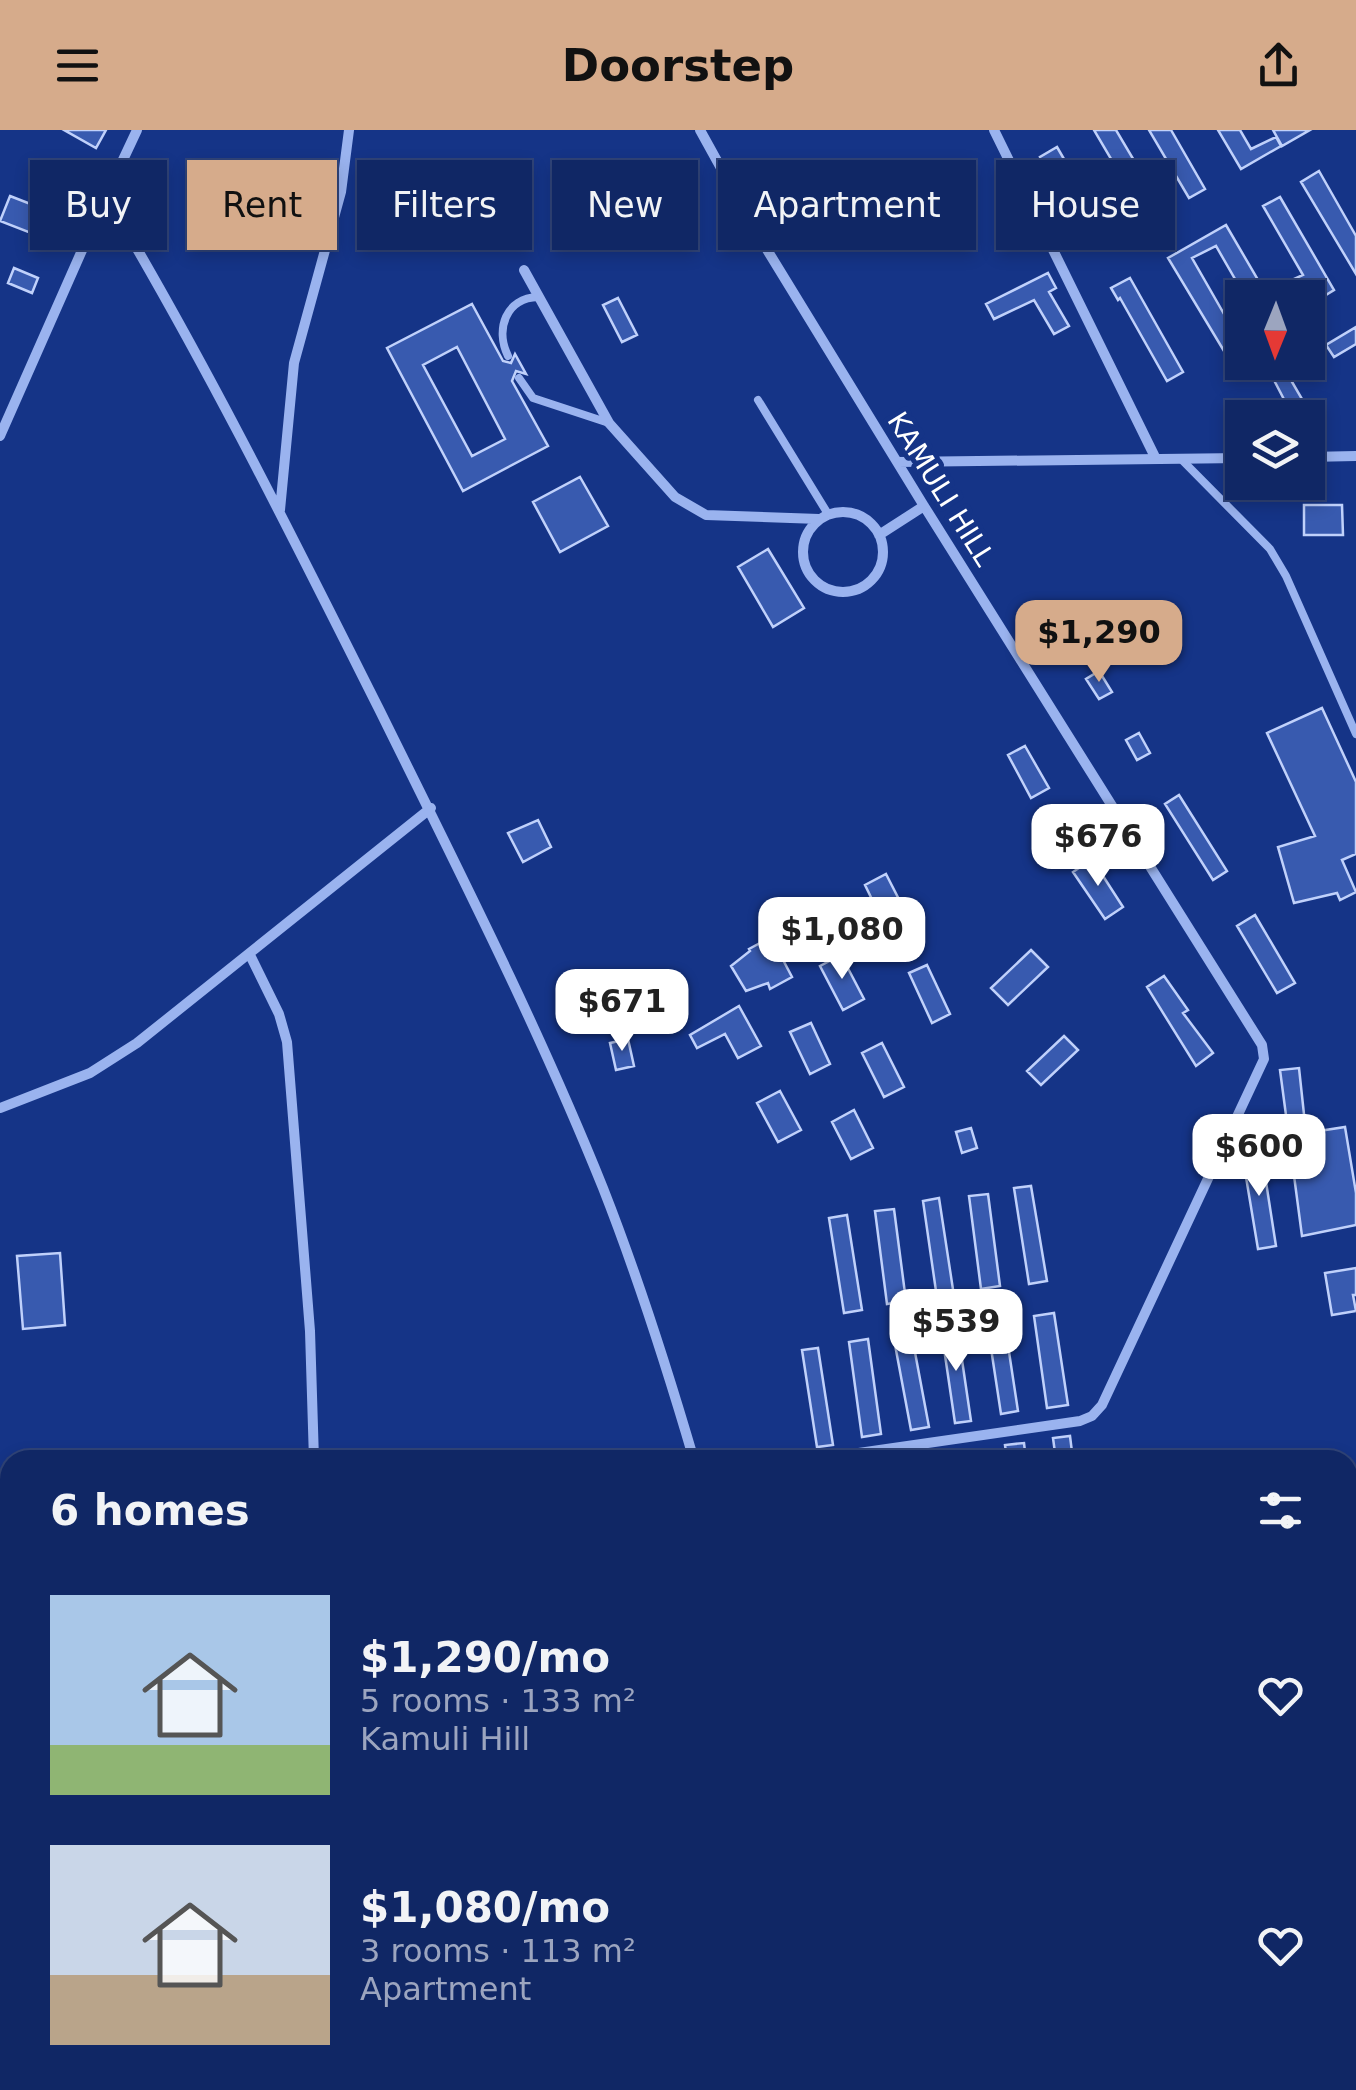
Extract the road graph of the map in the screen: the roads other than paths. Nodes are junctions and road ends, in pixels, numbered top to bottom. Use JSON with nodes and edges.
{"nodes":[{"id":1,"x":137,"y":130,"type":"edge"},
{"id":2,"x":349,"y":130,"type":"edge"},
{"id":3,"x":700,"y":130,"type":"edge"},
{"id":4,"x":994,"y":130,"type":"edge"},
{"id":5,"x":123,"y":160,"type":"edge"},
{"id":6,"x":82,"y":250,"type":"edge"},
{"id":7,"x":138,"y":250,"type":"edge"},
{"id":8,"x":524,"y":270,"type":"dead end"},
{"id":9,"x":538,"y":297,"type":"junction"},
{"id":10,"x":508,"y":356,"type":"dead end"},
{"id":11,"x":519,"y":378,"type":"dead end"},
{"id":12,"x":758,"y":400,"type":"dead end"},
{"id":13,"x":609,"y":423,"type":"junction"},
{"id":14,"x":0,"y":436,"type":"edge"},
{"id":15,"x":1356,"y":456,"type":"edge"},
{"id":16,"x":1325,"y":457,"type":"edge"},
{"id":17,"x":1225,"y":458,"type":"edge"},
{"id":18,"x":1156,"y":459,"type":"junction"},
{"id":19,"x":1182,"y":459,"type":"junction"},
{"id":20,"x":898,"y":462,"type":"junction"},
{"id":21,"x":924,"y":506,"type":"junction"},
{"id":22,"x":280,"y":510,"type":"junction"},
{"id":23,"x":823,"y":517,"type":"junction"},
{"id":24,"x":879,"y":535,"type":"junction"},
{"id":25,"x":1356,"y":734,"type":"edge"},
{"id":26,"x":430,"y":808,"type":"junction"},
{"id":27,"x":250,"y":955,"type":"junction"},
{"id":28,"x":0,"y":1108,"type":"edge"},
{"id":29,"x":314,"y":1450,"type":"edge"},
{"id":30,"x":691,"y":1450,"type":"edge"},
{"id":31,"x":879,"y":1450,"type":"edge"}],
"edges":[{"from":1,"to":5,"type":"street"},
{"from":2,"to":22,"type":"street"},
{"from":3,"to":20,"type":"street","name":"KAMULI HILL"},
{"from":4,"to":18,"type":"street"},
{"from":6,"to":14,"type":"street"},
{"from":7,"to":22,"type":"street"},
{"from":8,"to":9,"type":"street"},
{"from":9,"to":10,"type":"lane"},
{"from":9,"to":13,"type":"street"},
{"from":11,"to":13,"type":"lane"},
{"from":12,"to":23,"type":"lane"},
{"from":13,"to":23,"type":"street"},
{"from":15,"to":16,"type":"street"},
{"from":17,"to":19,"type":"street"},
{"from":18,"to":19,"type":"street"},
{"from":18,"to":20,"type":"street"},
{"from":19,"to":25,"type":"lane"},
{"from":20,"to":21,"type":"street","name":"KAMULI HILL"},
{"from":21,"to":24,"type":"street"},
{"from":21,"to":31,"type":"street","name":"KAMULI HILL"},
{"from":22,"to":26,"type":"street"},
{"from":23,"to":24,"type":"street"},
{"from":23,"to":24,"type":"street"},
{"from":26,"to":27,"type":"street"},
{"from":26,"to":30,"type":"street"},
{"from":27,"to":28,"type":"street"},
{"from":27,"to":29,"type":"street"}]}
